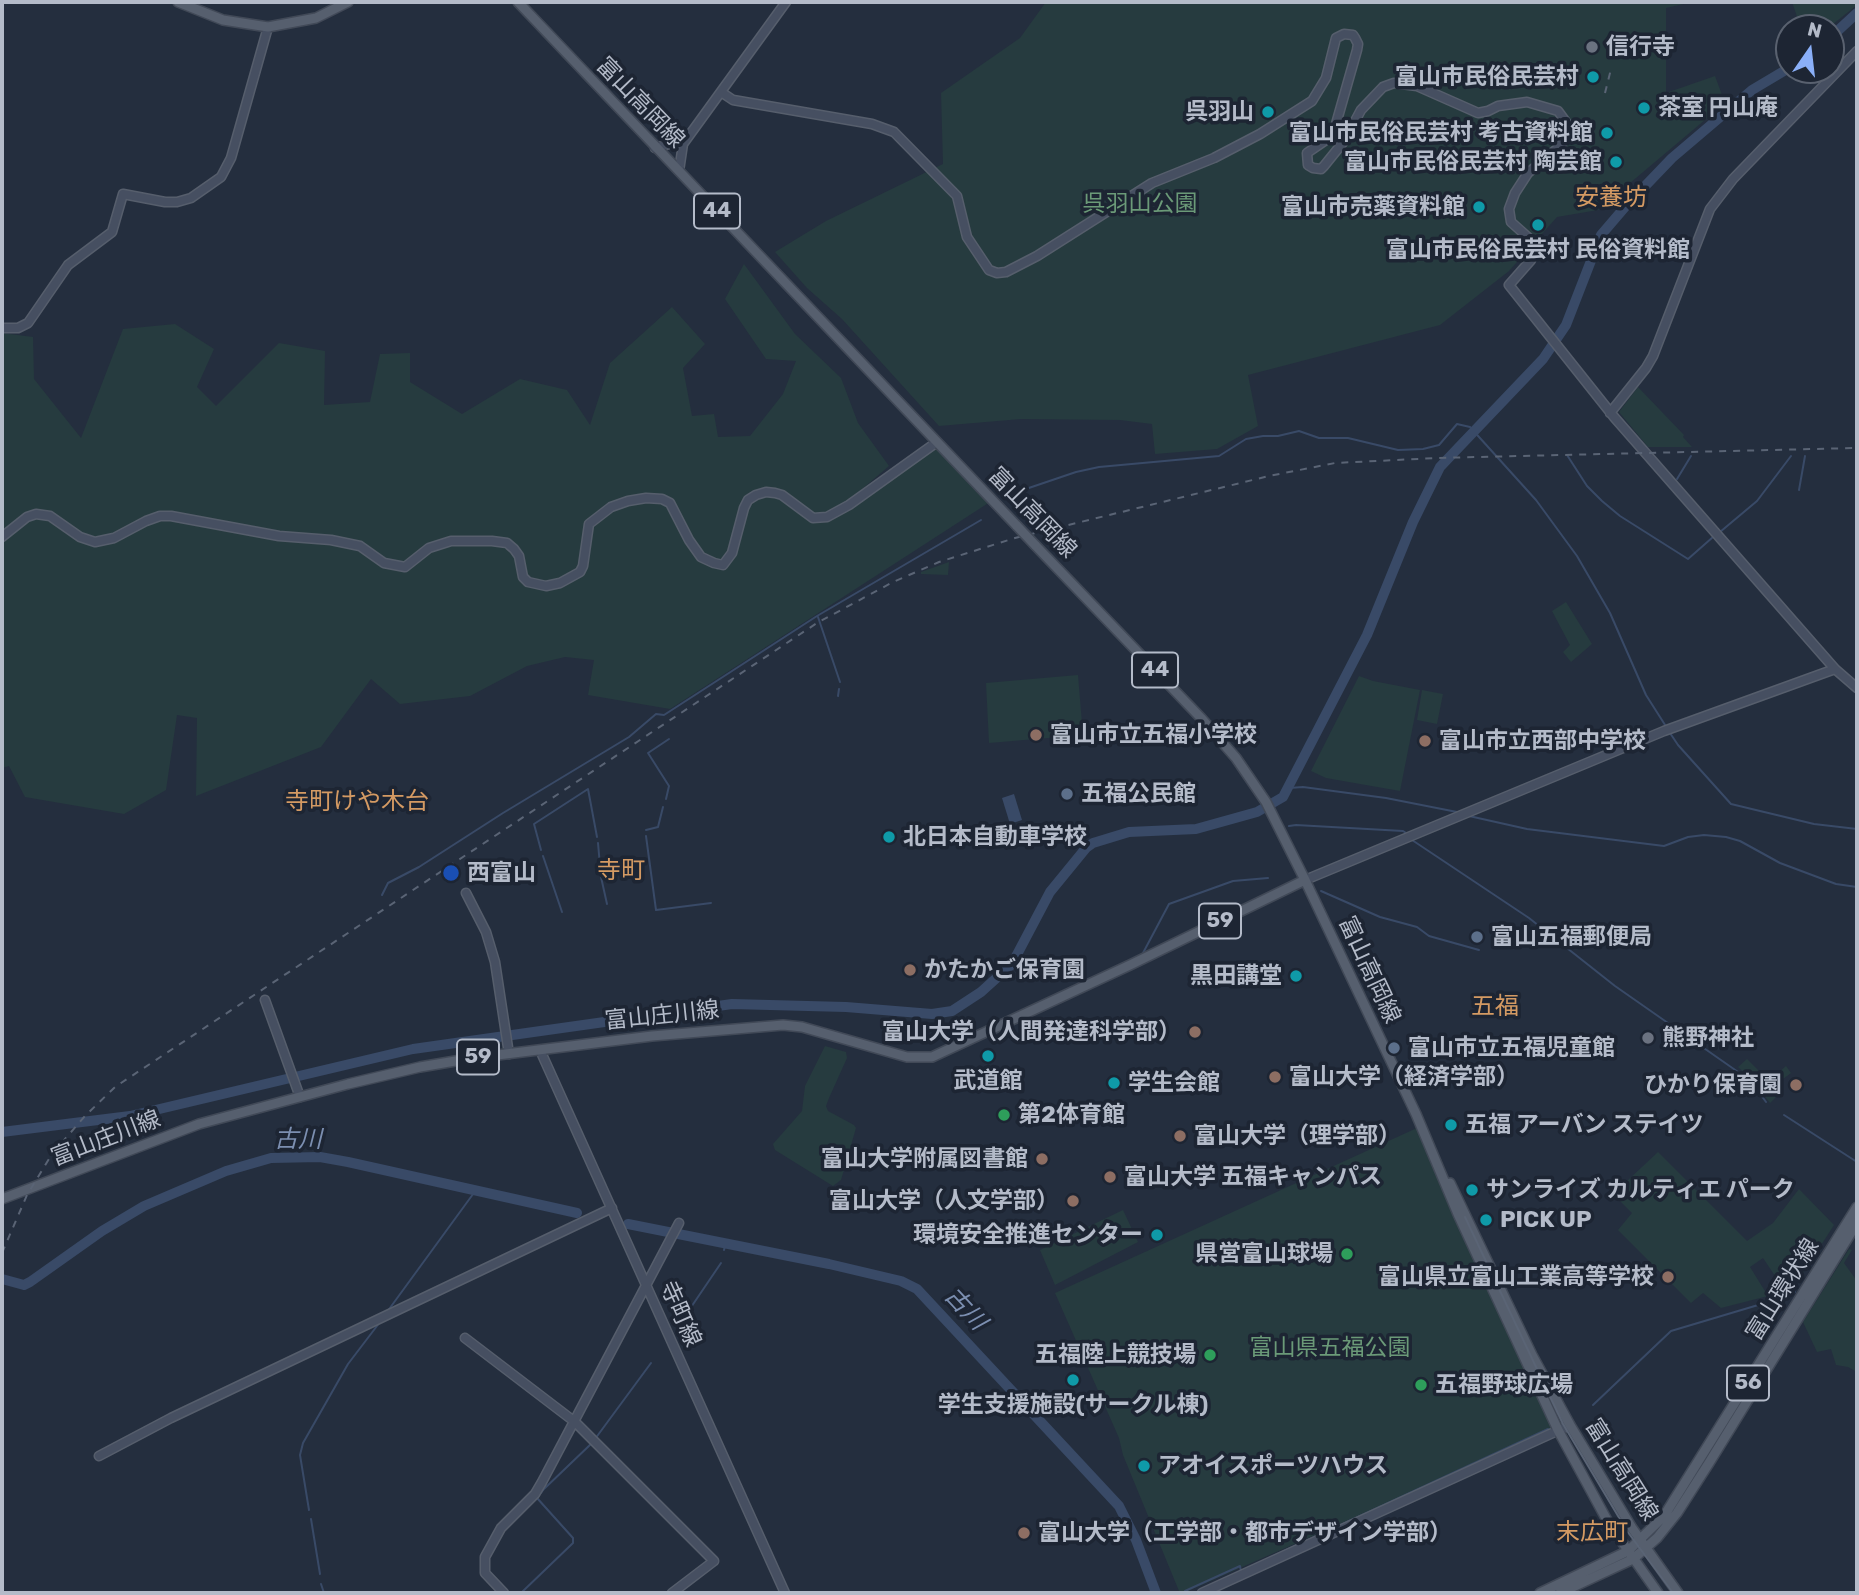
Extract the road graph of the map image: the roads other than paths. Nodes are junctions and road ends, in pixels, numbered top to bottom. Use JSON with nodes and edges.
{"nodes":[{"id":1,"x":178,"y":2,"type":"edge"},
{"id":2,"x":348,"y":2,"type":"edge"},
{"id":3,"x":518,"y":2,"type":"edge"},
{"id":4,"x":786,"y":2,"type":"edge"},
{"id":5,"x":268,"y":27,"type":"junction"},
{"id":6,"x":1857,"y":51,"type":"edge"},
{"id":7,"x":721,"y":92,"type":"junction"},
{"id":8,"x":683,"y":144,"type":"junction"},
{"id":9,"x":655,"y":148,"type":"junction"},
{"id":10,"x":679,"y":171,"type":"junction"},
{"id":11,"x":2,"y":328,"type":"edge"},
{"id":12,"x":1610,"y":414,"type":"junction"},
{"id":13,"x":937,"y":442,"type":"junction"},
{"id":14,"x":2,"y":537,"type":"edge"},
{"id":15,"x":1835,"y":669,"type":"junction"},
{"id":16,"x":1857,"y":688,"type":"edge"},
{"id":17,"x":1305,"y":880,"type":"junction"},
{"id":18,"x":466,"y":893,"type":"dead end"},
{"id":19,"x":265,"y":1000,"type":"dead end"},
{"id":20,"x":540,"y":1050,"type":"junction"},
{"id":21,"x":509,"y":1054,"type":"junction"},
{"id":22,"x":300,"y":1097,"type":"junction"},
{"id":23,"x":1437,"y":1161,"type":"junction"},
{"id":24,"x":2,"y":1199,"type":"edge"},
{"id":25,"x":1857,"y":1207,"type":"edge"},
{"id":26,"x":612,"y":1208,"type":"junction"},
{"id":27,"x":679,"y":1223,"type":"dead end"},
{"id":28,"x":1857,"y":1223,"type":"edge"},
{"id":29,"x":646,"y":1285,"type":"junction"},
{"id":30,"x":464,"y":1338,"type":"dead end"},
{"id":31,"x":575,"y":1422,"type":"junction"},
{"id":32,"x":1570,"y":1425,"type":"junction"},
{"id":33,"x":1558,"y":1430,"type":"junction"},
{"id":34,"x":99,"y":1457,"type":"dead end"},
{"id":35,"x":1644,"y":1544,"type":"junction"},
{"id":36,"x":1630,"y":1555,"type":"junction"},
{"id":37,"x":504,"y":1593,"type":"edge"},
{"id":38,"x":672,"y":1593,"type":"edge"},
{"id":39,"x":785,"y":1593,"type":"edge"},
{"id":40,"x":1202,"y":1593,"type":"edge"},
{"id":41,"x":1540,"y":1593,"type":"edge"},
{"id":42,"x":1560,"y":1593,"type":"edge"},
{"id":43,"x":1658,"y":1593,"type":"edge"},
{"id":44,"x":1678,"y":1593,"type":"edge"}],
"edges":[{"from":1,"to":5,"type":"main road"},
{"from":2,"to":5,"type":"main road"},
{"from":3,"to":9,"type":"main road","name":"富山高岡線","number":"44"},
{"from":4,"to":7,"type":"street"},
{"from":5,"to":11,"type":"street"},
{"from":6,"to":12,"type":"street"},
{"from":7,"to":8,"type":"street"},
{"from":7,"to":12,"type":"street"},
{"from":8,"to":9,"type":"street"},
{"from":8,"to":10,"type":"street"},
{"from":9,"to":10,"type":"main road","name":"富山高岡線","number":"44"},
{"from":10,"to":13,"type":"main road","name":"富山高岡線","number":"44"},
{"from":12,"to":15,"type":"street"},
{"from":13,"to":14,"type":"street"},
{"from":13,"to":17,"type":"main road","name":"富山高岡線","number":"44","bridge":true},
{"from":15,"to":16,"type":"street"},
{"from":15,"to":17,"type":"street"},
{"from":17,"to":20,"type":"main road","name":"富山庄川線","number":"59"},
{"from":17,"to":23,"type":"main road","name":"富山高岡線","number":"44"},
{"from":18,"to":21,"type":"street"},
{"from":19,"to":22,"type":"street"},
{"from":20,"to":21,"type":"main road","name":"富山庄川線","number":"59"},
{"from":20,"to":26,"type":"street","name":"寺町線"},
{"from":21,"to":22,"type":"main road","name":"富山庄川線","number":"59"},
{"from":22,"to":24,"type":"main road","name":"富山庄川線","number":"59"},
{"from":23,"to":32,"type":"main road","name":"富山高岡線","number":"44"},
{"from":23,"to":33,"type":"main road","name":"富山高岡線","number":"44"},
{"from":25,"to":35,"type":"main road","name":"富山環状線","number":"56"},
{"from":26,"to":29,"type":"street","name":"寺町線"},
{"from":26,"to":34,"type":"street"},
{"from":27,"to":29,"type":"street"},
{"from":28,"to":35,"type":"main road","name":"富山環状線","number":"56"},
{"from":29,"to":31,"type":"street"},
{"from":29,"to":39,"type":"street","name":"寺町線"},
{"from":30,"to":31,"type":"street"},
{"from":31,"to":37,"type":"street"},
{"from":31,"to":38,"type":"street"},
{"from":32,"to":33,"type":"street"},
{"from":32,"to":35,"type":"main road","name":"富山高岡線","number":"44"},
{"from":33,"to":36,"type":"main road","name":"富山高岡線","number":"44"},
{"from":33,"to":40,"type":"street"},
{"from":35,"to":36,"type":"main road","name":"富山環状線","number":"56"},
{"from":35,"to":44,"type":"main road","name":"富山高岡線","number":"44"},
{"from":36,"to":41,"type":"main road","name":"富山環状線","number":"56"},
{"from":36,"to":42,"type":"main road","name":"富山環状線","number":"56"},
{"from":36,"to":43,"type":"main road","name":"富山高岡線","number":"44"}]}
